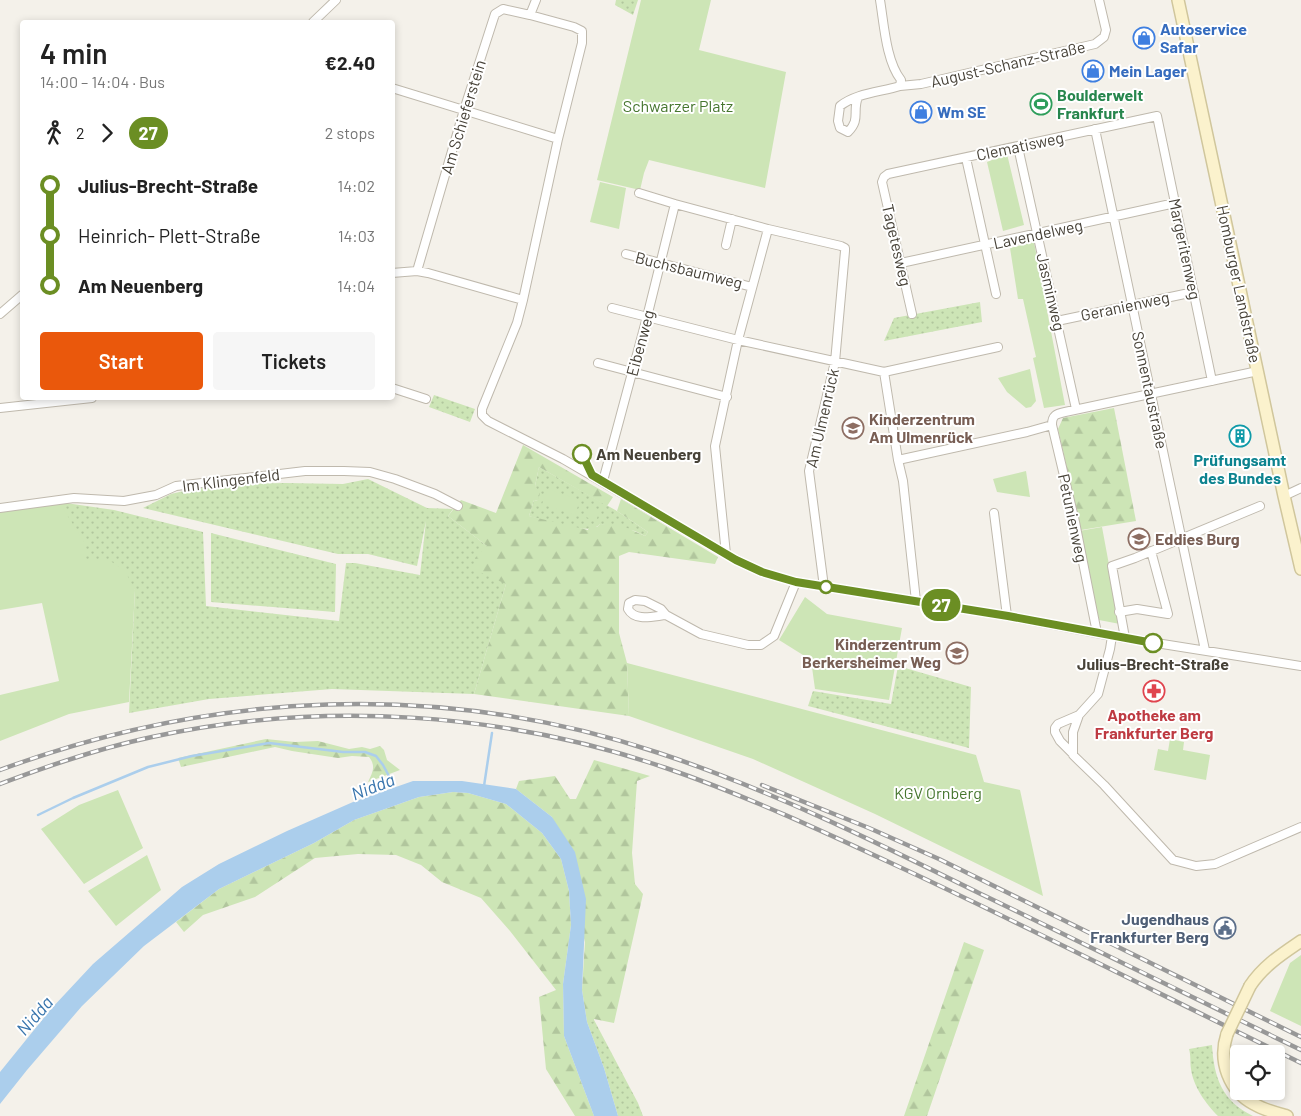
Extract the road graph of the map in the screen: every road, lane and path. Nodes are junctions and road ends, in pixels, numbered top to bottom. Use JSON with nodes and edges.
{"nodes":[{"id":1,"x":336,"y":0,"type":"edge"},
{"id":2,"x":536,"y":0,"type":"edge"},
{"id":3,"x":880,"y":0,"type":"edge"},
{"id":4,"x":1099,"y":0,"type":"edge"},
{"id":5,"x":1178,"y":0,"type":"edge"},
{"id":6,"x":530,"y":15,"type":"junction"},
{"id":7,"x":315,"y":20,"type":"edge"},
{"id":8,"x":900,"y":86,"type":"junction"},
{"id":9,"x":395,"y":89,"type":"edge"},
{"id":10,"x":858,"y":97,"type":"dead end"},
{"id":11,"x":464,"y":110,"type":"junction"},
{"id":12,"x":1156,"y":116,"type":"joint"},
{"id":13,"x":1095,"y":129,"type":"junction"},
{"id":14,"x":558,"y":139,"type":"junction"},
{"id":15,"x":1018,"y":146,"type":"junction"},
{"id":16,"x":966,"y":158,"type":"junction"},
{"id":17,"x":884,"y":177,"type":"joint"},
{"id":18,"x":639,"y":193,"type":"dead end"},
{"id":19,"x":1175,"y":203,"type":"junction"},
{"id":20,"x":675,"y":204,"type":"junction"},
{"id":21,"x":1113,"y":217,"type":"junction"},
{"id":22,"x":732,"y":219,"type":"junction"},
{"id":23,"x":768,"y":229,"type":"junction"},
{"id":24,"x":1038,"y":234,"type":"junction"},
{"id":25,"x":726,"y":245,"type":"dead end"},
{"id":26,"x":986,"y":245,"type":"junction"},
{"id":27,"x":626,"y":254,"type":"dead end"},
{"id":28,"x":901,"y":263,"type":"junction"},
{"id":29,"x":660,"y":264,"type":"junction"},
{"id":30,"x":417,"y":271,"type":"junction"},
{"id":31,"x":395,"y":273,"type":"edge"},
{"id":32,"x":752,"y":287,"type":"junction"},
{"id":33,"x":1194,"y":292,"type":"junction"},
{"id":34,"x":996,"y":294,"type":"dead end"},
{"id":35,"x":20,"y":297,"type":"edge"},
{"id":36,"x":524,"y":300,"type":"junction"},
{"id":37,"x":1132,"y":305,"type":"junction"},
{"id":38,"x":612,"y":308,"type":"dead end"},
{"id":39,"x":0,"y":314,"type":"edge"},
{"id":40,"x":912,"y":314,"type":"dead end"},
{"id":41,"x":648,"y":317,"type":"junction"},
{"id":42,"x":1057,"y":321,"type":"junction"},
{"id":43,"x":738,"y":340,"type":"junction"},
{"id":44,"x":998,"y":347,"type":"dead end"},
{"id":45,"x":834,"y":362,"type":"junction"},
{"id":46,"x":598,"y":363,"type":"dead end"},
{"id":47,"x":1258,"y":371,"type":"junction"},
{"id":48,"x":632,"y":372,"type":"junction"},
{"id":49,"x":884,"y":372,"type":"junction"},
{"id":50,"x":1212,"y":381,"type":"junction"},
{"id":51,"x":395,"y":389,"type":"edge"},
{"id":52,"x":1152,"y":394,"type":"junction"},
{"id":53,"x":727,"y":397,"type":"junction"},
{"id":54,"x":426,"y":399,"type":"dead end"},
{"id":55,"x":74,"y":400,"type":"edge"},
{"id":56,"x":0,"y":408,"type":"edge"},
{"id":57,"x":1076,"y":409,"type":"junction"},
{"id":58,"x":1052,"y":425,"type":"junction"},
{"id":59,"x":898,"y":460,"type":"junction"},
{"id":60,"x":603,"y":481,"type":"junction"},
{"id":61,"x":1301,"y":488,"type":"edge"},
{"id":62,"x":1284,"y":496,"type":"junction"},
{"id":63,"x":458,"y":506,"type":"dead end"},
{"id":64,"x":1260,"y":506,"type":"dead end"},
{"id":65,"x":0,"y":508,"type":"edge"},
{"id":66,"x":994,"y":513,"type":"dead end"},
{"id":67,"x":1181,"y":539,"type":"junction"},
{"id":68,"x":1151,"y":551,"type":"junction"},
{"id":69,"x":726,"y":554,"type":"junction"},
{"id":70,"x":1301,"y":569,"type":"edge"},
{"id":71,"x":796,"y":582,"type":"junction"},
{"id":72,"x":824,"y":587,"type":"junction"},
{"id":73,"x":916,"y":601,"type":"junction"},
{"id":74,"x":1120,"y":612,"type":"junction"},
{"id":75,"x":666,"y":615,"type":"dead end"},
{"id":76,"x":1008,"y":616,"type":"junction"},
{"id":77,"x":1097,"y":633,"type":"junction"},
{"id":78,"x":1112,"y":636,"type":"junction"},
{"id":79,"x":1125,"y":638,"type":"junction"},
{"id":80,"x":1205,"y":650,"type":"junction"},
{"id":81,"x":1301,"y":666,"type":"edge"},
{"id":82,"x":1080,"y":715,"type":"junction"},
{"id":83,"x":1073,"y":755,"type":"junction"},
{"id":84,"x":1301,"y":827,"type":"edge"},
{"id":85,"x":1301,"y":941,"type":"edge"},
{"id":86,"x":1287,"y":1116,"type":"edge"}],
"edges":[{"from":1,"to":7,"type":"street"},
{"from":2,"to":6,"type":"street"},
{"from":3,"to":8,"type":"street"},
{"from":4,"to":8,"type":"street","name":"August-Schanz-Straße"},
{"from":5,"to":47,"type":"street","name":"Homburger Landstraße"},
{"from":6,"to":11,"type":"street","name":"Am Schieferstein"},
{"from":6,"to":14,"type":"street"},
{"from":8,"to":10,"type":"street","name":"August-Schanz-Straße"},
{"from":9,"to":11,"type":"street"},
{"from":11,"to":14,"type":"street"},
{"from":11,"to":30,"type":"street","name":"Am Schieferstein"},
{"from":12,"to":13,"type":"street","name":"Clematisweg"},
{"from":12,"to":19,"type":"street","name":"Margeritenweg"},
{"from":13,"to":15,"type":"street","name":"Clematisweg"},
{"from":13,"to":21,"type":"street","name":"Sonnentaustraße"},
{"from":14,"to":36,"type":"street"},
{"from":15,"to":16,"type":"street","name":"Clematisweg"},
{"from":15,"to":24,"type":"street","name":"Jasminweg"},
{"from":16,"to":17,"type":"street","name":"Clematisweg"},
{"from":16,"to":26,"type":"street"},
{"from":17,"to":28,"type":"street","name":"Tagetesweg"},
{"from":18,"to":20,"type":"street"},
{"from":19,"to":21,"type":"street","name":"Lavendelweg"},
{"from":19,"to":33,"type":"street","name":"Margeritenweg"},
{"from":20,"to":22,"type":"street"},
{"from":20,"to":29,"type":"street","name":"Eibenweg"},
{"from":21,"to":24,"type":"street","name":"Lavendelweg"},
{"from":21,"to":37,"type":"street","name":"Sonnentaustraße"},
{"from":22,"to":23,"type":"street"},
{"from":22,"to":25,"type":"street"},
{"from":23,"to":32,"type":"street"},
{"from":23,"to":45,"type":"street","name":"Am Ulmenrück"},
{"from":24,"to":26,"type":"street","name":"Lavendelweg"},
{"from":24,"to":42,"type":"street","name":"Jasminweg"},
{"from":26,"to":28,"type":"street","name":"Lavendelweg"},
{"from":26,"to":34,"type":"street"},
{"from":27,"to":29,"type":"street","name":"Buchsbaumweg"},
{"from":28,"to":40,"type":"street","name":"Tagetesweg"},
{"from":29,"to":32,"type":"street","name":"Buchsbaumweg"},
{"from":29,"to":41,"type":"street","name":"Eibenweg"},
{"from":30,"to":31,"type":"street"},
{"from":30,"to":36,"type":"street"},
{"from":32,"to":43,"type":"street"},
{"from":33,"to":37,"type":"street","name":"Geranienweg"},
{"from":33,"to":50,"type":"street","name":"Margeritenweg"},
{"from":35,"to":39,"type":"street"},
{"from":36,"to":60,"type":"street"},
{"from":37,"to":42,"type":"street","name":"Geranienweg"},
{"from":37,"to":52,"type":"street","name":"Sonnentaustraße"},
{"from":38,"to":41,"type":"street"},
{"from":41,"to":43,"type":"street"},
{"from":41,"to":48,"type":"street","name":"Eibenweg"},
{"from":42,"to":57,"type":"street","name":"Jasminweg"},
{"from":43,"to":45,"type":"street"},
{"from":43,"to":53,"type":"street"},
{"from":44,"to":49,"type":"street"},
{"from":45,"to":49,"type":"street"},
{"from":45,"to":72,"type":"street","name":"Am Ulmenrück"},
{"from":46,"to":48,"type":"street"},
{"from":47,"to":50,"type":"street"},
{"from":47,"to":62,"type":"street","name":"Homburger Landstraße"},
{"from":48,"to":53,"type":"street"},
{"from":48,"to":60,"type":"street","name":"Eibenweg"},
{"from":49,"to":59,"type":"street"},
{"from":50,"to":52,"type":"street"},
{"from":51,"to":54,"type":"street"},
{"from":52,"to":57,"type":"street"},
{"from":52,"to":67,"type":"street","name":"Sonnentaustraße"},
{"from":53,"to":69,"type":"street"},
{"from":55,"to":56,"type":"street"},
{"from":57,"to":58,"type":"street"},
{"from":58,"to":59,"type":"street"},
{"from":58,"to":77,"type":"street","name":"Petunienweg"},
{"from":59,"to":73,"type":"street"},
{"from":60,"to":69,"type":"street"},
{"from":61,"to":62,"type":"street"},
{"from":62,"to":70,"type":"street","name":"Homburger Landstraße"},
{"from":63,"to":65,"type":"street","name":"Im Klingenfeld"},
{"from":64,"to":67,"type":"street"},
{"from":66,"to":76,"type":"street"},
{"from":67,"to":68,"type":"street"},
{"from":67,"to":80,"type":"street","name":"Sonnentaustraße"},
{"from":68,"to":74,"type":"street"},
{"from":68,"to":74,"type":"street"},
{"from":69,"to":71,"type":"street"},
{"from":71,"to":72,"type":"street"},
{"from":71,"to":75,"type":"street"},
{"from":72,"to":73,"type":"street"},
{"from":73,"to":76,"type":"street"},
{"from":74,"to":79,"type":"street"},
{"from":76,"to":77,"type":"street"},
{"from":77,"to":78,"type":"street"},
{"from":78,"to":79,"type":"street"},
{"from":78,"to":82,"type":"street"},
{"from":79,"to":80,"type":"street"},
{"from":80,"to":81,"type":"street"},
{"from":82,"to":83,"type":"street"},
{"from":82,"to":83,"type":"street"},
{"from":83,"to":84,"type":"street"},
{"from":85,"to":86,"type":"street","bridge":true}]}
